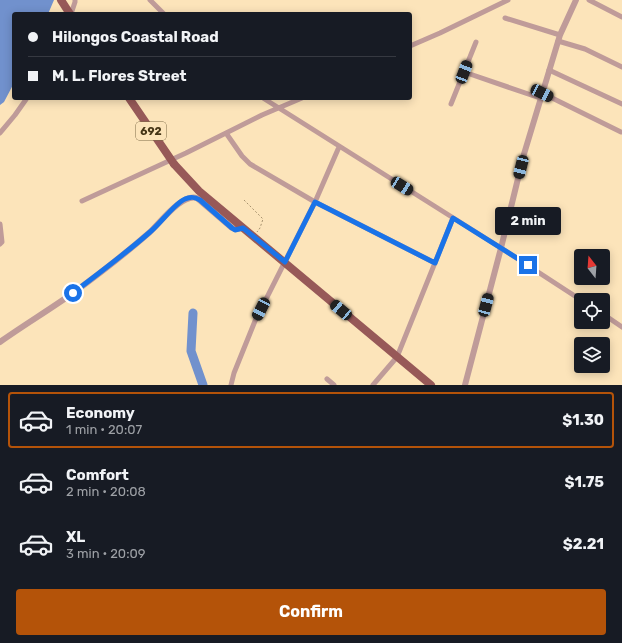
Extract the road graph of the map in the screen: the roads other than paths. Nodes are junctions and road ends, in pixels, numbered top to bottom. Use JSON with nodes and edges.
{"nodes":[{"id":1,"x":61,"y":0,"type":"edge"},
{"id":2,"x":75,"y":0,"type":"edge"},
{"id":3,"x":150,"y":0,"type":"edge"},
{"id":4,"x":508,"y":0,"type":"edge"},
{"id":5,"x":576,"y":0,"type":"edge"},
{"id":6,"x":589,"y":0,"type":"edge"},
{"id":7,"x":70,"y":12,"type":"edge"},
{"id":8,"x":72,"y":12,"type":"edge"},
{"id":9,"x":162,"y":12,"type":"edge"},
{"id":10,"x":622,"y":17,"type":"edge"},
{"id":11,"x":505,"y":18,"type":"dead end"},
{"id":12,"x":559,"y":38,"type":"junction"},
{"id":13,"x":476,"y":42,"type":"dead end"},
{"id":14,"x":412,"y":45,"type":"edge"},
{"id":15,"x":622,"y":67,"type":"edge"},
{"id":16,"x":549,"y":70,"type":"junction"},
{"id":17,"x":464,"y":72,"type":"junction"},
{"id":18,"x":541,"y":96,"type":"junction"},
{"id":19,"x":26,"y":100,"type":"edge"},
{"id":20,"x":130,"y":100,"type":"edge"},
{"id":21,"x":267,"y":100,"type":"edge"},
{"id":22,"x":297,"y":100,"type":"edge"},
{"id":23,"x":451,"y":104,"type":"dead end"},
{"id":24,"x":622,"y":104,"type":"edge"},
{"id":25,"x":279,"y":107,"type":"junction"},
{"id":26,"x":621,"y":132,"type":"dead end"},
{"id":27,"x":0,"y":133,"type":"edge"},
{"id":28,"x":226,"y":133,"type":"junction"},
{"id":29,"x":339,"y":147,"type":"junction"},
{"id":30,"x":82,"y":201,"type":"dead end"},
{"id":31,"x":315,"y":202,"type":"junction"},
{"id":32,"x":453,"y":218,"type":"junction"},
{"id":33,"x":0,"y":224,"type":"edge"},
{"id":34,"x":243,"y":228,"type":"junction"},
{"id":35,"x":0,"y":244,"type":"edge"},
{"id":36,"x":501,"y":248,"type":"junction"},
{"id":37,"x":285,"y":262,"type":"junction"},
{"id":38,"x":435,"y":263,"type":"junction"},
{"id":39,"x":574,"y":295,"type":"edge"},
{"id":40,"x":610,"y":319,"type":"edge"},
{"id":41,"x":622,"y":327,"type":"edge"},
{"id":42,"x":0,"y":342,"type":"edge"},
{"id":43,"x":397,"y":357,"type":"junction"},
{"id":44,"x":327,"y":379,"type":"dead end"},
{"id":45,"x":232,"y":385,"type":"edge"},
{"id":46,"x":334,"y":385,"type":"edge"},
{"id":47,"x":373,"y":385,"type":"edge"},
{"id":48,"x":431,"y":385,"type":"edge"},
{"id":49,"x":465,"y":385,"type":"edge"}],
"edges":[{"from":1,"to":7,"type":"main road"},
{"from":2,"to":8,"type":"street"},
{"from":3,"to":9,"type":"street"},
{"from":4,"to":14,"type":"street"},
{"from":5,"to":12,"type":"street"},
{"from":6,"to":10,"type":"street"},
{"from":11,"to":12,"type":"street"},
{"from":12,"to":15,"type":"street"},
{"from":12,"to":16,"type":"street"},
{"from":13,"to":17,"type":"street"},
{"from":16,"to":18,"type":"street"},
{"from":16,"to":24,"type":"street"},
{"from":17,"to":18,"type":"street"},
{"from":17,"to":23,"type":"street"},
{"from":18,"to":26,"type":"street"},
{"from":18,"to":36,"type":"street"},
{"from":19,"to":27,"type":"street"},
{"from":20,"to":34,"type":"main road","number":"692","bridge":true},
{"from":21,"to":25,"type":"street"},
{"from":22,"to":25,"type":"street"},
{"from":25,"to":28,"type":"street"},
{"from":25,"to":29,"type":"street"},
{"from":28,"to":30,"type":"street"},
{"from":28,"to":31,"type":"street"},
{"from":29,"to":31,"type":"street"},
{"from":29,"to":32,"type":"street"},
{"from":31,"to":37,"type":"street"},
{"from":31,"to":38,"type":"street"},
{"from":32,"to":36,"type":"street"},
{"from":32,"to":38,"type":"street"},
{"from":33,"to":35,"type":"street"},
{"from":34,"to":37,"type":"main road","number":"692"},
{"from":34,"to":42,"type":"street"},
{"from":36,"to":39,"type":"street"},
{"from":36,"to":49,"type":"street"},
{"from":37,"to":43,"type":"main road","number":"692"},
{"from":37,"to":45,"type":"street"},
{"from":38,"to":43,"type":"street"},
{"from":40,"to":41,"type":"street"},
{"from":43,"to":47,"type":"street"},
{"from":43,"to":48,"type":"main road","number":"692"},
{"from":44,"to":46,"type":"street"}]}
